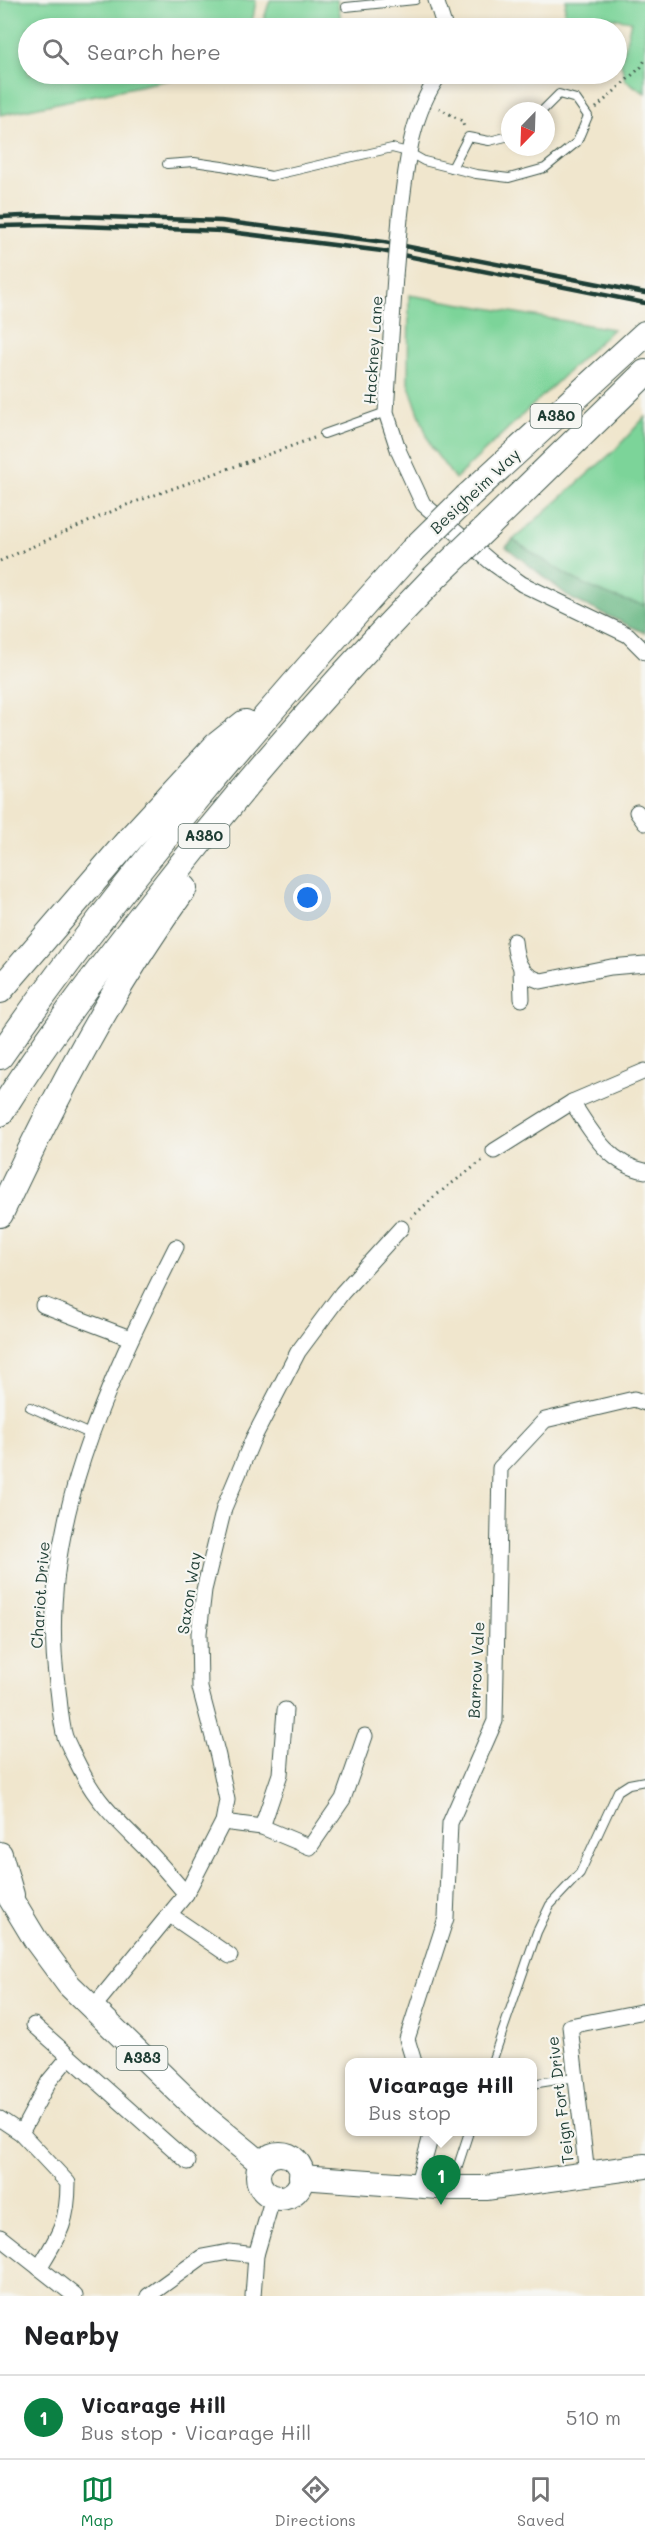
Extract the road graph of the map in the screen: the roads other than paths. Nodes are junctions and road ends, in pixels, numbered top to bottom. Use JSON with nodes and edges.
{"nodes":[{"id":1,"x":415,"y":0,"type":"edge"},
{"id":2,"x":436,"y":0,"type":"edge"},
{"id":3,"x":346,"y":7,"type":"dead end"},
{"id":4,"x":442,"y":18,"type":"edge"},
{"id":5,"x":433,"y":84,"type":"edge"},
{"id":6,"x":551,"y":102,"type":"edge"},
{"id":7,"x":501,"y":138,"type":"edge"},
{"id":8,"x":408,"y":152,"type":"junction"},
{"id":9,"x":167,"y":164,"type":"dead end"},
{"id":10,"x":452,"y":168,"type":"junction"},
{"id":11,"x":644,"y":335,"type":"edge"},
{"id":12,"x":645,"y":373,"type":"edge"},
{"id":13,"x":386,"y":412,"type":"junction"},
{"id":14,"x":324,"y":434,"type":"road end"},
{"id":15,"x":645,"y":652,"type":"edge"},
{"id":16,"x":288,"y":688,"type":"junction"},
{"id":17,"x":261,"y":766,"type":"junction"},
{"id":18,"x":514,"y":941,"type":"dead end"},
{"id":19,"x":645,"y":964,"type":"edge"},
{"id":20,"x":521,"y":969,"type":"junction"},
{"id":21,"x":0,"y":990,"type":"edge"},
{"id":22,"x":522,"y":999,"type":"dead end"},
{"id":23,"x":0,"y":1056,"type":"edge"},
{"id":24,"x":645,"y":1071,"type":"edge"},
{"id":25,"x":572,"y":1102,"type":"junction"},
{"id":26,"x":0,"y":1113,"type":"edge"},
{"id":27,"x":494,"y":1151,"type":"road end"},
{"id":28,"x":645,"y":1172,"type":"edge"},
{"id":29,"x":0,"y":1214,"type":"edge"},
{"id":30,"x":401,"y":1228,"type":"road end"},
{"id":31,"x":176,"y":1247,"type":"dead end"},
{"id":32,"x":43,"y":1305,"type":"dead end"},
{"id":33,"x":130,"y":1338,"type":"junction"},
{"id":34,"x":645,"y":1403,"type":"edge"},
{"id":35,"x":30,"y":1407,"type":"dead end"},
{"id":36,"x":92,"y":1435,"type":"junction"},
{"id":37,"x":285,"y":1710,"type":"dead end"},
{"id":38,"x":365,"y":1736,"type":"dead end"},
{"id":39,"x":645,"y":1781,"type":"edge"},
{"id":40,"x":223,"y":1822,"type":"junction"},
{"id":41,"x":262,"y":1827,"type":"junction"},
{"id":42,"x":0,"y":1854,"type":"edge"},
{"id":43,"x":7,"y":1890,"type":"edge"},
{"id":44,"x":186,"y":1894,"type":"junction"},
{"id":45,"x":170,"y":1915,"type":"junction"},
{"id":46,"x":230,"y":1956,"type":"dead end"},
{"id":47,"x":92,"y":2009,"type":"junction"},
{"id":48,"x":645,"y":2011,"type":"edge"},
{"id":49,"x":34,"y":2025,"type":"dead end"},
{"id":50,"x":69,"y":2057,"type":"junction"},
{"id":51,"x":413,"y":2058,"type":"edge"},
{"id":52,"x":493,"y":2058,"type":"edge"},
{"id":53,"x":576,"y":2077,"type":"junction"},
{"id":54,"x":537,"y":2083,"type":"edge"},
{"id":55,"x":0,"y":2119,"type":"edge"},
{"id":56,"x":21,"y":2133,"type":"junction"},
{"id":57,"x":431,"y":2136,"type":"edge"},
{"id":58,"x":468,"y":2136,"type":"edge"},
{"id":59,"x":188,"y":2162,"type":"dead end"},
{"id":60,"x":262,"y":2164,"type":"junction"},
{"id":61,"x":645,"y":2166,"type":"edge"},
{"id":62,"x":587,"y":2175,"type":"junction"},
{"id":63,"x":301,"y":2177,"type":"junction"},
{"id":64,"x":417,"y":2186,"type":"junction"},
{"id":65,"x":451,"y":2188,"type":"junction"},
{"id":66,"x":273,"y":2197,"type":"junction"},
{"id":67,"x":0,"y":2236,"type":"edge"},
{"id":68,"x":256,"y":2255,"type":"junction"},
{"id":69,"x":39,"y":2268,"type":"junction"},
{"id":70,"x":75,"y":2296,"type":"edge"},
{"id":71,"x":148,"y":2296,"type":"edge"},
{"id":72,"x":253,"y":2296,"type":"edge"}],
"edges":[{"from":1,"to":3,"type":"lane"},
{"from":2,"to":4,"type":"street"},
{"from":5,"to":8,"type":"street","name":"Hackney Lane"},
{"from":6,"to":10,"type":"lane"},
{"from":7,"to":10,"type":"lane"},
{"from":8,"to":9,"type":"lane"},
{"from":8,"to":10,"type":"lane"},
{"from":8,"to":13,"type":"street","name":"Hackney Lane","bridge":true},
{"from":11,"to":16,"type":"highway","name":"Besigheim Way","number":"A380","bridge":true},
{"from":12,"to":17,"type":"highway","name":"Besigheim Way","number":"A380","bridge":true},
{"from":13,"to":14,"type":"lane"},
{"from":13,"to":15,"type":"street","name":"Hackney Lane"},
{"from":16,"to":21,"type":"highway","number":"A380"},
{"from":16,"to":23,"type":"highway","number":"A380"},
{"from":17,"to":26,"type":"highway","number":"A380"},
{"from":17,"to":29,"type":"highway","number":"A380"},
{"from":18,"to":20,"type":"street"},
{"from":19,"to":20,"type":"street"},
{"from":20,"to":22,"type":"street"},
{"from":24,"to":25,"type":"street"},
{"from":25,"to":27,"type":"street"},
{"from":25,"to":28,"type":"street"},
{"from":30,"to":40,"type":"street","name":"Saxon Way"},
{"from":31,"to":33,"type":"street","name":"Chariot Drive"},
{"from":32,"to":33,"type":"street"},
{"from":33,"to":36,"type":"street","name":"Chariot Drive"},
{"from":34,"to":51,"type":"street","name":"Barrow Vale"},
{"from":35,"to":36,"type":"lane"},
{"from":36,"to":44,"type":"street","name":"Chariot Drive"},
{"from":37,"to":41,"type":"street"},
{"from":38,"to":41,"type":"street"},
{"from":39,"to":52,"type":"lane"},
{"from":40,"to":41,"type":"street"},
{"from":40,"to":44,"type":"street","name":"Saxon Way"},
{"from":42,"to":43,"type":"main road","number":"A383"},
{"from":43,"to":47,"type":"main road","number":"A383"},
{"from":44,"to":45,"type":"street","name":"Saxon Way"},
{"from":45,"to":46,"type":"street"},
{"from":45,"to":47,"type":"street","name":"Saxon Way"},
{"from":47,"to":60,"type":"main road","number":"A383"},
{"from":48,"to":53,"type":"street","name":"Teign Fort Drive"},
{"from":49,"to":50,"type":"street"},
{"from":50,"to":56,"type":"street"},
{"from":50,"to":59,"type":"street"},
{"from":53,"to":54,"type":"lane"},
{"from":53,"to":62,"type":"street","name":"Teign Fort Drive"},
{"from":55,"to":56,"type":"street"},
{"from":56,"to":69,"type":"street"},
{"from":57,"to":64,"type":"street"},
{"from":58,"to":65,"type":"lane"},
{"from":60,"to":63,"type":"main road"},
{"from":60,"to":66,"type":"main road"},
{"from":61,"to":62,"type":"main road"},
{"from":62,"to":65,"type":"main road"},
{"from":63,"to":64,"type":"main road"},
{"from":63,"to":66,"type":"main road"},
{"from":64,"to":65,"type":"main road"},
{"from":66,"to":68,"type":"street"},
{"from":67,"to":69,"type":"street"},
{"from":68,"to":71,"type":"street"},
{"from":68,"to":72,"type":"street"},
{"from":69,"to":70,"type":"street"}]}
